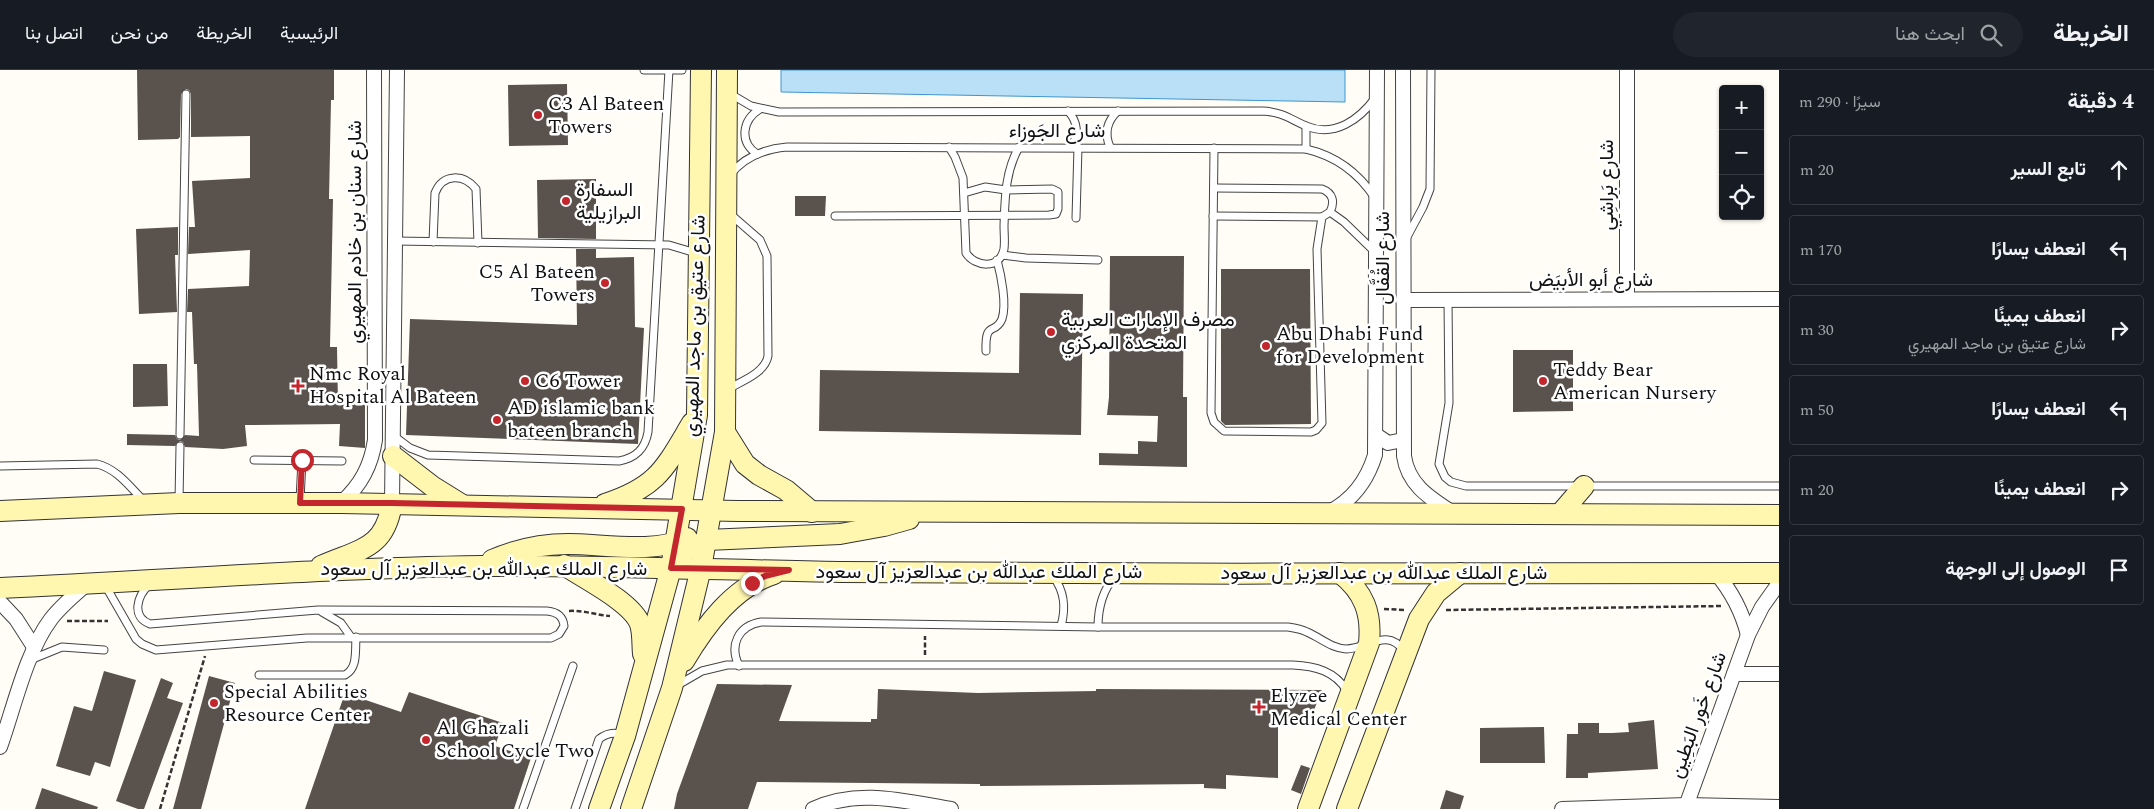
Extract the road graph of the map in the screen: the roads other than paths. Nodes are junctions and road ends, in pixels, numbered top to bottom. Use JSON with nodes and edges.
{"nodes":[{"id":1,"x":374,"y":70,"type":"edge"},
{"id":2,"x":397,"y":70,"type":"edge"},
{"id":3,"x":644,"y":70,"type":"edge"},
{"id":4,"x":669,"y":70,"type":"edge"},
{"id":5,"x":682,"y":70,"type":"edge"},
{"id":6,"x":700,"y":70,"type":"edge"},
{"id":7,"x":727,"y":70,"type":"edge"},
{"id":8,"x":1377,"y":70,"type":"edge"},
{"id":9,"x":1403,"y":70,"type":"edge"},
{"id":10,"x":1431,"y":70,"type":"edge"},
{"id":11,"x":1628,"y":70,"type":"edge"},
{"id":12,"x":727,"y":92,"type":"junction"},
{"id":13,"x":186,"y":94,"type":"dead end"},
{"id":14,"x":1377,"y":94,"type":"junction"},
{"id":15,"x":760,"y":109,"type":"junction"},
{"id":16,"x":1068,"y":111,"type":"junction"},
{"id":17,"x":1118,"y":111,"type":"junction"},
{"id":18,"x":1306,"y":126,"type":"junction"},
{"id":19,"x":949,"y":147,"type":"junction"},
{"id":20,"x":1019,"y":147,"type":"junction"},
{"id":21,"x":1074,"y":147,"type":"junction"},
{"id":22,"x":1110,"y":147,"type":"junction"},
{"id":23,"x":1214,"y":148,"type":"junction"},
{"id":24,"x":1306,"y":149,"type":"junction"},
{"id":25,"x":758,"y":154,"type":"junction"},
{"id":26,"x":727,"y":180,"type":"junction"},
{"id":27,"x":1214,"y":188,"type":"junction"},
{"id":28,"x":1006,"y":190,"type":"junction"},
{"id":29,"x":964,"y":193,"type":"junction"},
{"id":30,"x":1377,"y":202,"type":"junction"},
{"id":31,"x":727,"y":211,"type":"junction"},
{"id":32,"x":1330,"y":212,"type":"junction"},
{"id":33,"x":964,"y":214,"type":"junction"},
{"id":34,"x":1005,"y":215,"type":"junction"},
{"id":35,"x":835,"y":216,"type":"dead end"},
{"id":36,"x":1213,"y":216,"type":"junction"},
{"id":37,"x":1076,"y":218,"type":"dead end"},
{"id":38,"x":1322,"y":218,"type":"junction"},
{"id":39,"x":396,"y":241,"type":"junction"},
{"id":40,"x":433,"y":242,"type":"junction"},
{"id":41,"x":478,"y":243,"type":"junction"},
{"id":42,"x":659,"y":244,"type":"junction"},
{"id":43,"x":1403,"y":244,"type":"junction"},
{"id":44,"x":698,"y":253,"type":"junction"},
{"id":45,"x":1377,"y":254,"type":"junction"},
{"id":46,"x":999,"y":258,"type":"junction"},
{"id":47,"x":1098,"y":260,"type":"dead end"},
{"id":48,"x":1627,"y":299,"type":"junction"},
{"id":49,"x":1779,"y":299,"type":"edge"},
{"id":50,"x":1403,"y":300,"type":"junction"},
{"id":51,"x":1448,"y":300,"type":"junction"},
{"id":52,"x":986,"y":351,"type":"dead end"},
{"id":53,"x":726,"y":390,"type":"junction"},
{"id":54,"x":697,"y":415,"type":"junction"},
{"id":55,"x":725,"y":432,"type":"junction"},
{"id":56,"x":180,"y":435,"type":"dead end"},
{"id":57,"x":1376,"y":435,"type":"junction"},
{"id":58,"x":394,"y":436,"type":"junction"},
{"id":59,"x":1403,"y":440,"type":"junction"},
{"id":60,"x":180,"y":446,"type":"dead end"},
{"id":61,"x":393,"y":456,"type":"junction"},
{"id":62,"x":254,"y":460,"type":"dead end"},
{"id":63,"x":302,"y":460,"type":"junction"},
{"id":64,"x":342,"y":461,"type":"dead end"},
{"id":65,"x":0,"y":466,"type":"edge"},
{"id":66,"x":1584,"y":486,"type":"junction"},
{"id":67,"x":1779,"y":486,"type":"edge"},
{"id":68,"x":180,"y":503,"type":"junction"},
{"id":69,"x":300,"y":503,"type":"junction"},
{"id":70,"x":341,"y":503,"type":"junction"},
{"id":71,"x":392,"y":503,"type":"junction"},
{"id":72,"x":146,"y":504,"type":"junction"},
{"id":73,"x":461,"y":504,"type":"junction"},
{"id":74,"x":596,"y":507,"type":"junction"},
{"id":75,"x":682,"y":509,"type":"junction"},
{"id":76,"x":0,"y":510,"type":"edge"},
{"id":77,"x":712,"y":510,"type":"junction"},
{"id":78,"x":812,"y":512,"type":"junction"},
{"id":79,"x":926,"y":512,"type":"junction"},
{"id":80,"x":1326,"y":514,"type":"junction"},
{"id":81,"x":1454,"y":514,"type":"junction"},
{"id":82,"x":1560,"y":514,"type":"junction"},
{"id":83,"x":1779,"y":515,"type":"edge"},
{"id":84,"x":707,"y":540,"type":"junction"},
{"id":85,"x":676,"y":544,"type":"junction"},
{"id":86,"x":564,"y":565,"type":"junction"},
{"id":87,"x":479,"y":566,"type":"junction"},
{"id":88,"x":671,"y":568,"type":"junction"},
{"id":89,"x":701,"y":568,"type":"junction"},
{"id":90,"x":312,"y":570,"type":"junction"},
{"id":91,"x":789,"y":570,"type":"junction"},
{"id":92,"x":1049,"y":572,"type":"junction"},
{"id":93,"x":1118,"y":572,"type":"junction"},
{"id":94,"x":1340,"y":572,"type":"junction"},
{"id":95,"x":1460,"y":573,"type":"junction"},
{"id":96,"x":1716,"y":573,"type":"junction"},
{"id":97,"x":1779,"y":573,"type":"edge"},
{"id":98,"x":158,"y":580,"type":"junction"},
{"id":99,"x":1779,"y":583,"type":"edge"},
{"id":100,"x":96,"y":584,"type":"junction"},
{"id":101,"x":0,"y":588,"type":"edge"},
{"id":102,"x":0,"y":602,"type":"edge"},
{"id":103,"x":318,"y":610,"type":"junction"},
{"id":104,"x":1062,"y":626,"type":"junction"},
{"id":105,"x":1098,"y":627,"type":"junction"},
{"id":106,"x":1748,"y":635,"type":"junction"},
{"id":107,"x":354,"y":637,"type":"junction"},
{"id":108,"x":1369,"y":643,"type":"junction"},
{"id":109,"x":104,"y":650,"type":"dead end"},
{"id":110,"x":1406,"y":653,"type":"junction"},
{"id":111,"x":32,"y":654,"type":"junction"},
{"id":112,"x":574,"y":666,"type":"dead end"},
{"id":113,"x":739,"y":666,"type":"junction"},
{"id":114,"x":643,"y":674,"type":"junction"},
{"id":115,"x":1734,"y":674,"type":"junction"},
{"id":116,"x":1779,"y":674,"type":"edge"},
{"id":117,"x":258,"y":675,"type":"dead end"},
{"id":118,"x":672,"y":688,"type":"junction"},
{"id":119,"x":1350,"y":696,"type":"junction"},
{"id":120,"x":625,"y":736,"type":"junction"},
{"id":121,"x":0,"y":747,"type":"edge"},
{"id":122,"x":1685,"y":807,"type":"edge"},
{"id":123,"x":1779,"y":807,"type":"edge"},
{"id":124,"x":523,"y":809,"type":"edge"},
{"id":125,"x":575,"y":809,"type":"edge"},
{"id":126,"x":599,"y":809,"type":"edge"},
{"id":127,"x":631,"y":809,"type":"edge"},
{"id":128,"x":813,"y":809,"type":"edge"},
{"id":129,"x":950,"y":809,"type":"edge"},
{"id":130,"x":1308,"y":809,"type":"edge"},
{"id":131,"x":1346,"y":809,"type":"edge"},
{"id":132,"x":1562,"y":809,"type":"edge"}],
"edges":[{"from":1,"to":70,"type":"street","name":"شارع سنان بن خادم المهيري"},
{"from":2,"to":39,"type":"street","name":"شارع سنان بن خادم المهيري"},
{"from":3,"to":4,"type":"lane"},
{"from":4,"to":5,"type":"lane"},
{"from":4,"to":42,"type":"lane"},
{"from":6,"to":44,"type":"main road","name":"شارع عتيق بن ماجد المهيري"},
{"from":7,"to":12,"type":"main road","name":"شارع عتيق بن ماجد المهيري"},
{"from":8,"to":14,"type":"street","name":"شارع القُفَّال"},
{"from":9,"to":43,"type":"street","name":"شارع القُفَّال"},
{"from":10,"to":43,"type":"lane"},
{"from":11,"to":48,"type":"street","name":"شارع بَراشِي"},
{"from":12,"to":15,"type":"lane","name":"شارع الجَوزاء"},
{"from":12,"to":26,"type":"main road","name":"شارع عتيق بن ماجد المهيري"},
{"from":13,"to":56,"type":"lane"},
{"from":14,"to":18,"type":"lane","name":"شارع الجَوزاء"},
{"from":14,"to":30,"type":"street","name":"شارع القُفَّال"},
{"from":15,"to":16,"type":"lane","name":"شارع الجَوزاء"},
{"from":15,"to":25,"type":"lane"},
{"from":16,"to":17,"type":"lane","name":"شارع الجَوزاء"},
{"from":16,"to":21,"type":"lane"},
{"from":17,"to":18,"type":"lane","name":"شارع الجَوزاء"},
{"from":17,"to":22,"type":"lane"},
{"from":18,"to":24,"type":"lane"},
{"from":19,"to":20,"type":"lane","name":"شارع الجَوزاء"},
{"from":19,"to":25,"type":"lane","name":"شارع الجَوزاء"},
{"from":19,"to":29,"type":"lane"},
{"from":20,"to":21,"type":"lane","name":"شارع الجَوزاء"},
{"from":20,"to":28,"type":"lane"},
{"from":21,"to":22,"type":"lane","name":"شارع الجَوزاء"},
{"from":21,"to":37,"type":"lane"},
{"from":22,"to":23,"type":"lane","name":"شارع الجَوزاء"},
{"from":23,"to":24,"type":"lane","name":"شارع الجَوزاء"},
{"from":23,"to":27,"type":"lane"},
{"from":24,"to":30,"type":"lane","name":"شارع الجَوزاء"},
{"from":25,"to":26,"type":"lane","name":"شارع الجَوزاء"},
{"from":26,"to":31,"type":"main road","name":"شارع عتيق بن ماجد المهيري"},
{"from":27,"to":32,"type":"lane"},
{"from":27,"to":36,"type":"lane"},
{"from":28,"to":29,"type":"lane"},
{"from":28,"to":34,"type":"lane"},
{"from":28,"to":34,"type":"lane"},
{"from":29,"to":33,"type":"lane"},
{"from":30,"to":45,"type":"street","name":"شارع القُفَّال"},
{"from":31,"to":53,"type":"main road","name":"شارع عتيق بن ماجد المهيري"},
{"from":31,"to":53,"type":"lane"},
{"from":32,"to":38,"type":"lane"},
{"from":32,"to":45,"type":"lane"},
{"from":33,"to":34,"type":"lane"},
{"from":33,"to":35,"type":"lane"},
{"from":33,"to":46,"type":"lane"},
{"from":34,"to":46,"type":"lane"},
{"from":36,"to":38,"type":"lane"},
{"from":36,"to":38,"type":"lane"},
{"from":39,"to":40,"type":"lane"},
{"from":39,"to":58,"type":"street","name":"شارع سنان بن خادم المهيري"},
{"from":40,"to":41,"type":"lane"},
{"from":40,"to":41,"type":"lane"},
{"from":41,"to":42,"type":"lane"},
{"from":42,"to":44,"type":"lane"},
{"from":42,"to":58,"type":"lane"},
{"from":43,"to":50,"type":"street","name":"شارع القُفَّال"},
{"from":44,"to":54,"type":"main road","name":"شارع عتيق بن ماجد المهيري"},
{"from":45,"to":57,"type":"street","name":"شارع القُفَّال"},
{"from":46,"to":47,"type":"lane"},
{"from":46,"to":52,"type":"lane"},
{"from":48,"to":49,"type":"street","name":"شارع أبو الأبيَض"},
{"from":48,"to":51,"type":"street","name":"شارع أبو الأبيَض"},
{"from":50,"to":51,"type":"street","name":"شارع أبو الأبيَض"},
{"from":50,"to":59,"type":"street","name":"شارع القُفَّال"},
{"from":51,"to":66,"type":"lane"},
{"from":53,"to":55,"type":"main road","name":"شارع عتيق بن ماجد المهيري"},
{"from":54,"to":74,"type":"main road"},
{"from":54,"to":75,"type":"main road","name":"شارع عتيق بن ماجد المهيري"},
{"from":55,"to":77,"type":"main road","name":"شارع عتيق بن ماجد المهيري"},
{"from":55,"to":78,"type":"main road"},
{"from":57,"to":59,"type":"street"},
{"from":57,"to":80,"type":"street","name":"شارع القُفَّال"},
{"from":58,"to":61,"type":"street","name":"شارع سنان بن خادم المهيري"},
{"from":59,"to":81,"type":"street","name":"شارع القُفَّال"},
{"from":60,"to":68,"type":"lane"},
{"from":61,"to":71,"type":"street","name":"شارع سنان بن خادم المهيري"},
{"from":61,"to":73,"type":"main road"},
{"from":62,"to":63,"type":"lane"},
{"from":63,"to":64,"type":"lane"},
{"from":63,"to":69,"type":"lane"},
{"from":65,"to":72,"type":"lane"},
{"from":66,"to":67,"type":"lane"},
{"from":66,"to":82,"type":"main road"},
{"from":68,"to":69,"type":"main road"},
{"from":68,"to":72,"type":"main road"},
{"from":69,"to":70,"type":"main road"},
{"from":70,"to":71,"type":"main road"},
{"from":71,"to":73,"type":"main road"},
{"from":71,"to":90,"type":"main road"},
{"from":72,"to":76,"type":"main road"},
{"from":73,"to":74,"type":"main road"},
{"from":74,"to":75,"type":"main road"},
{"from":75,"to":77,"type":"main road"},
{"from":75,"to":85,"type":"main road","name":"شارع عتيق بن ماجد المهيري"},
{"from":77,"to":78,"type":"main road"},
{"from":77,"to":84,"type":"main road","name":"شارع عتيق بن ماجد المهيري"},
{"from":77,"to":85,"type":"main road"},
{"from":78,"to":79,"type":"main road"},
{"from":79,"to":80,"type":"main road"},
{"from":79,"to":84,"type":"main road"},
{"from":80,"to":81,"type":"main road"},
{"from":81,"to":82,"type":"main road"},
{"from":82,"to":83,"type":"main road"},
{"from":84,"to":88,"type":"main road"},
{"from":84,"to":89,"type":"main road","name":"شارع عتيق بن ماجد المهيري"},
{"from":85,"to":87,"type":"main road"},
{"from":85,"to":88,"type":"main road","name":"شارع عتيق بن ماجد المهيري"},
{"from":86,"to":87,"type":"main road","name":"شارع الملك عبدالله بن عبدالعزيز آل سعود"},
{"from":86,"to":88,"type":"main road","name":"شارع الملك عبدالله بن عبدالعزيز آل سعود"},
{"from":86,"to":114,"type":"main road"},
{"from":87,"to":90,"type":"main road","name":"شارع الملك عبدالله بن عبدالعزيز آل سعود"},
{"from":88,"to":89,"type":"main road","name":"شارع الملك عبدالله بن عبدالعزيز آل سعود"},
{"from":88,"to":114,"type":"main road","name":"شارع عتيق بن ماجد المهيري"},
{"from":89,"to":91,"type":"main road","name":"شارع الملك عبدالله بن عبدالعزيز آل سعود"},
{"from":89,"to":118,"type":"main road","name":"شارع عتيق بن ماجد المهيري"},
{"from":90,"to":98,"type":"main road","name":"شارع الملك عبدالله بن عبدالعزيز آل سعود"},
{"from":91,"to":92,"type":"main road","name":"شارع الملك عبدالله بن عبدالعزيز آل سعود"},
{"from":91,"to":118,"type":"main road"},
{"from":92,"to":93,"type":"main road","name":"شارع الملك عبدالله بن عبدالعزيز آل سعود"},
{"from":92,"to":104,"type":"lane"},
{"from":93,"to":94,"type":"main road","name":"شارع الملك عبدالله بن عبدالعزيز آل سعود"},
{"from":93,"to":105,"type":"lane"},
{"from":94,"to":95,"type":"main road","name":"شارع الملك عبدالله بن عبدالعزيز آل سعود"},
{"from":94,"to":108,"type":"main road"},
{"from":95,"to":96,"type":"main road","name":"شارع الملك عبدالله بن عبدالعزيز آل سعود"},
{"from":95,"to":110,"type":"main road"},
{"from":96,"to":97,"type":"main road","name":"شارع الملك عبدالله بن عبدالعزيز آل سعود"},
{"from":96,"to":106,"type":"street","name":"شارع خَور البَطِين"},
{"from":98,"to":100,"type":"main road","name":"شارع الملك عبدالله بن عبدالعزيز آل سعود"},
{"from":98,"to":103,"type":"lane"},
{"from":99,"to":106,"type":"street","name":"شارع خَور البَطِين"},
{"from":100,"to":101,"type":"main road","name":"شارع الملك عبدالله بن عبدالعزيز آل سعود"},
{"from":100,"to":107,"type":"lane"},
{"from":100,"to":111,"type":"street"},
{"from":102,"to":111,"type":"street"},
{"from":103,"to":107,"type":"lane"},
{"from":103,"to":107,"type":"lane"},
{"from":104,"to":105,"type":"lane"},
{"from":104,"to":113,"type":"lane"},
{"from":105,"to":108,"type":"lane"},
{"from":106,"to":115,"type":"street","name":"شارع خَور البَطِين"},
{"from":107,"to":117,"type":"lane"},
{"from":108,"to":110,"type":"lane"},
{"from":108,"to":119,"type":"main road"},
{"from":109,"to":111,"type":"lane"},
{"from":110,"to":131,"type":"main road"},
{"from":111,"to":121,"type":"street"},
{"from":112,"to":124,"type":"lane"},
{"from":113,"to":118,"type":"lane"},
{"from":113,"to":119,"type":"lane"},
{"from":114,"to":120,"type":"main road","name":"شارع عتيق بن ماجد المهيري"},
{"from":115,"to":116,"type":"street"},
{"from":115,"to":122,"type":"street","name":"شارع خَور البَطِين"},
{"from":118,"to":127,"type":"main road","name":"شارع عتيق بن ماجد المهيري"},
{"from":119,"to":130,"type":"main road"},
{"from":120,"to":125,"type":"lane"},
{"from":120,"to":126,"type":"main road","name":"شارع عتيق بن ماجد المهيري"},
{"from":122,"to":123,"type":"street"},
{"from":122,"to":132,"type":"street"},
{"from":128,"to":129,"type":"street"}]}
